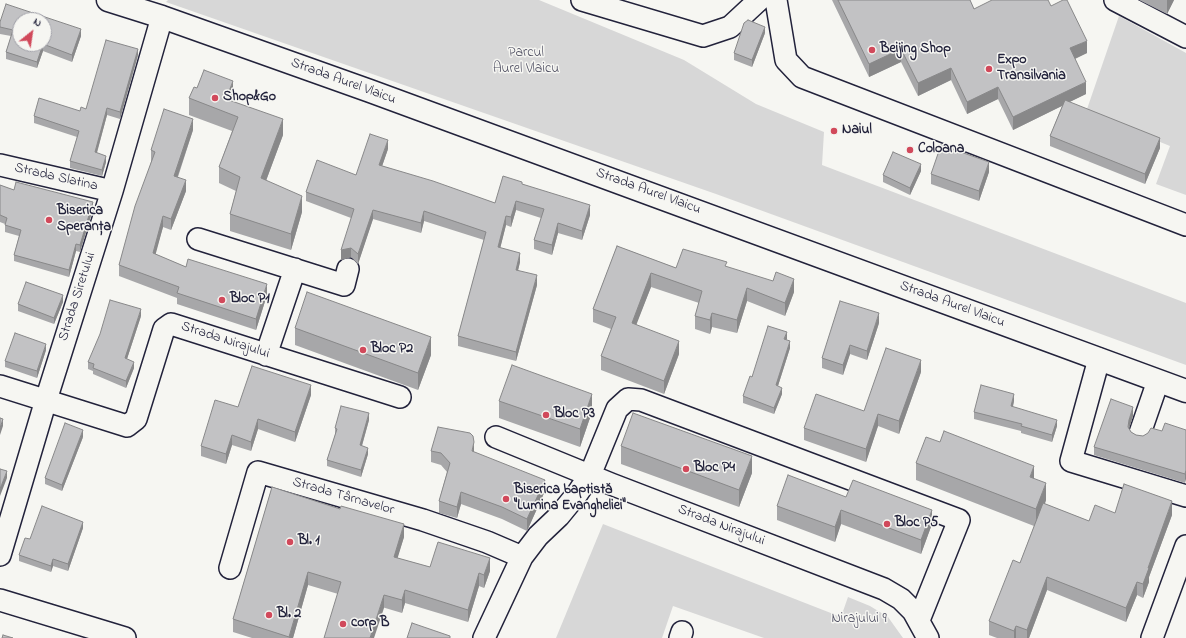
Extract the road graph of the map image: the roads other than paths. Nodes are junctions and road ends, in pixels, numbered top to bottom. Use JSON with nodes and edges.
{"nodes":[{"id":1,"x":108,"y":0,"type":"edge"},
{"id":2,"x":582,"y":0,"type":"edge"},
{"id":3,"x":1115,"y":0,"type":"edge"},
{"id":4,"x":759,"y":1,"type":"edge"},
{"id":5,"x":162,"y":17,"type":"junction"},
{"id":6,"x":1186,"y":37,"type":"edge"},
{"id":7,"x":0,"y":165,"type":"edge"},
{"id":8,"x":112,"y":191,"type":"junction"},
{"id":9,"x":1186,"y":225,"type":"edge"},
{"id":10,"x":198,"y":240,"type":"dead end"},
{"id":11,"x":348,"y":269,"type":"dead end"},
{"id":12,"x":295,"y":270,"type":"junction"},
{"id":13,"x":266,"y":354,"type":"junction"},
{"id":14,"x":1099,"y":359,"type":"junction"},
{"id":15,"x":1158,"y":381,"type":"junction"},
{"id":16,"x":0,"y":386,"type":"edge"},
{"id":17,"x":1186,"y":391,"type":"edge"},
{"id":18,"x":400,"y":397,"type":"dead end"},
{"id":19,"x":46,"y":400,"type":"junction"},
{"id":20,"x":1140,"y":433,"type":"dead end"},
{"id":21,"x":496,"y":437,"type":"dead end"},
{"id":22,"x":590,"y":475,"type":"junction"},
{"id":23,"x":1186,"y":496,"type":"edge"},
{"id":24,"x":1186,"y":546,"type":"edge"},
{"id":25,"x":0,"y":555,"type":"edge"},
{"id":26,"x":522,"y":557,"type":"junction"},
{"id":27,"x":230,"y":568,"type":"dead end"},
{"id":28,"x":0,"y":600,"type":"edge"},
{"id":29,"x":919,"y":620,"type":"junction"},
{"id":30,"x":126,"y":638,"type":"edge"},
{"id":31,"x":484,"y":638,"type":"edge"},
{"id":32,"x":928,"y":638,"type":"edge"},
{"id":33,"x":1152,"y":638,"type":"edge"}],
"edges":[{"from":1,"to":5,"type":"main road","name":"Strada Aurel Vlaicu"},
{"from":2,"to":4,"type":"street"},
{"from":3,"to":6,"type":"street"},
{"from":4,"to":9,"type":"street"},
{"from":5,"to":8,"type":"street","name":"Strada Siretului"},
{"from":5,"to":14,"type":"main road","name":"Strada Aurel Vlaicu"},
{"from":7,"to":8,"type":"street","name":"Strada Slatina"},
{"from":8,"to":19,"type":"street","name":"Strada Siretului"},
{"from":10,"to":12,"type":"street"},
{"from":11,"to":12,"type":"street"},
{"from":12,"to":13,"type":"street"},
{"from":13,"to":18,"type":"street","name":"Strada Nirajului"},
{"from":13,"to":19,"type":"street","name":"Strada Nirajului"},
{"from":14,"to":15,"type":"main road","name":"Strada Aurel Vlaicu"},
{"from":14,"to":23,"type":"street"},
{"from":15,"to":17,"type":"main road","name":"Strada Aurel Vlaicu"},
{"from":15,"to":20,"type":"street"},
{"from":16,"to":19,"type":"street"},
{"from":19,"to":25,"type":"street","name":"Strada Siretului"},
{"from":21,"to":22,"type":"street","name":"Strada Nirajului"},
{"from":22,"to":26,"type":"street"},
{"from":22,"to":29,"type":"street","name":"Strada Nirajului"},
{"from":22,"to":29,"type":"street"},
{"from":24,"to":33,"type":"street"},
{"from":26,"to":27,"type":"street","name":"Strada Târnavelor"},
{"from":26,"to":31,"type":"street"},
{"from":28,"to":30,"type":"street"},
{"from":29,"to":32,"type":"street","name":"Strada Nirajului"}]}
